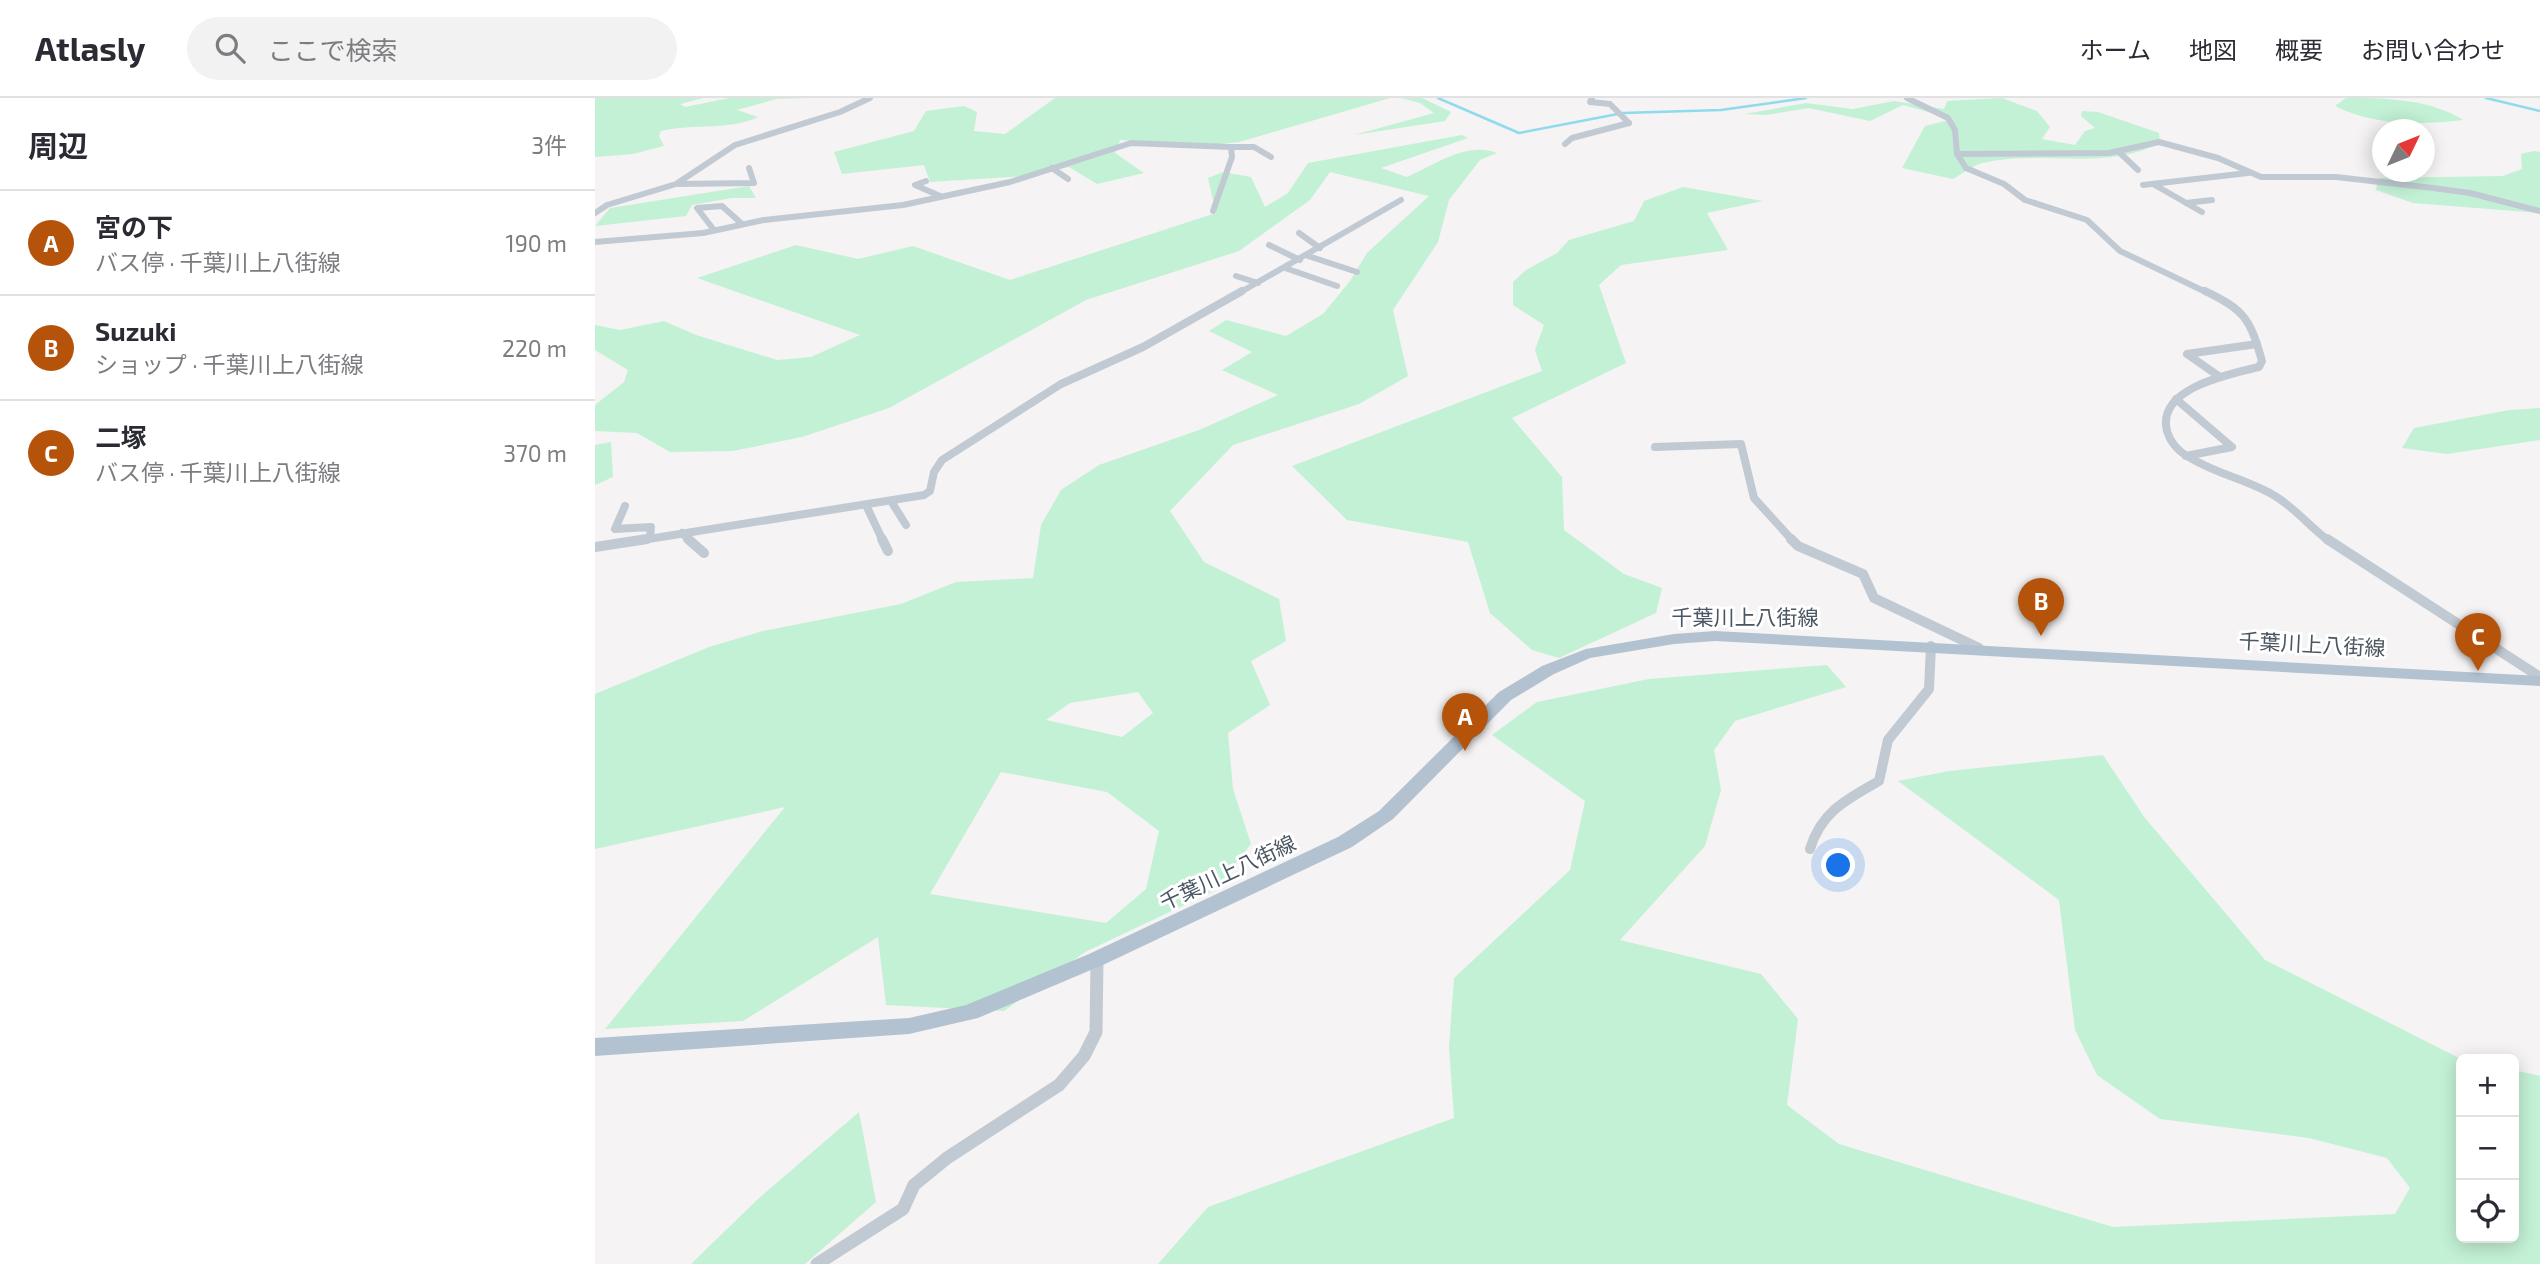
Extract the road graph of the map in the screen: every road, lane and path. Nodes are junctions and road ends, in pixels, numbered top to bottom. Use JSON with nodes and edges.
{"nodes":[{"id":1,"x":870,"y":98,"type":"edge"},
{"id":2,"x":1592,"y":98,"type":"edge"},
{"id":3,"x":1907,"y":98,"type":"edge"},
{"id":4,"x":1565,"y":144,"type":"dead end"},
{"id":5,"x":1231,"y":147,"type":"junction"},
{"id":6,"x":2120,"y":153,"type":"junction"},
{"id":7,"x":1957,"y":154,"type":"junction"},
{"id":8,"x":1271,"y":157,"type":"dead end"},
{"id":9,"x":749,"y":168,"type":"dead end"},
{"id":10,"x":1052,"y":168,"type":"junction"},
{"id":11,"x":2138,"y":170,"type":"dead end"},
{"id":12,"x":2249,"y":173,"type":"junction"},
{"id":13,"x":1067,"y":179,"type":"dead end"},
{"id":14,"x":926,"y":181,"type":"dead end"},
{"id":15,"x":676,"y":184,"type":"junction"},
{"id":16,"x":2153,"y":184,"type":"junction"},
{"id":17,"x":2143,"y":185,"type":"dead end"},
{"id":18,"x":940,"y":197,"type":"junction"},
{"id":19,"x":1401,"y":200,"type":"dead end"},
{"id":20,"x":2212,"y":200,"type":"dead end"},
{"id":21,"x":2186,"y":203,"type":"junction"},
{"id":22,"x":595,"y":205,"type":"edge"},
{"id":23,"x":607,"y":205,"type":"junction"},
{"id":24,"x":1213,"y":211,"type":"dead end"},
{"id":25,"x":2540,"y":211,"type":"edge"},
{"id":26,"x":2201,"y":212,"type":"dead end"},
{"id":27,"x":595,"y":213,"type":"edge"},
{"id":28,"x":742,"y":224,"type":"junction"},
{"id":29,"x":714,"y":230,"type":"junction"},
{"id":30,"x":1299,"y":233,"type":"dead end"},
{"id":31,"x":595,"y":242,"type":"edge"},
{"id":32,"x":1269,"y":245,"type":"dead end"},
{"id":33,"x":1320,"y":248,"type":"junction"},
{"id":34,"x":1304,"y":258,"type":"junction"},
{"id":35,"x":1285,"y":268,"type":"junction"},
{"id":36,"x":1357,"y":272,"type":"dead end"},
{"id":37,"x":1236,"y":276,"type":"dead end"},
{"id":38,"x":1258,"y":283,"type":"junction"},
{"id":39,"x":1337,"y":286,"type":"dead end"},
{"id":40,"x":2257,"y":344,"type":"junction"},
{"id":41,"x":2220,"y":377,"type":"junction"},
{"id":42,"x":2176,"y":400,"type":"junction"},
{"id":43,"x":1654,"y":447,"type":"dead end"},
{"id":44,"x":2186,"y":456,"type":"junction"},
{"id":45,"x":891,"y":502,"type":"junction"},
{"id":46,"x":866,"y":505,"type":"junction"},
{"id":47,"x":625,"y":506,"type":"dead end"},
{"id":48,"x":905,"y":525,"type":"dead end"},
{"id":49,"x":681,"y":533,"type":"junction"},
{"id":50,"x":650,"y":538,"type":"junction"},
{"id":51,"x":595,"y":547,"type":"edge"},
{"id":52,"x":888,"y":551,"type":"dead end"},
{"id":53,"x":704,"y":553,"type":"dead end"},
{"id":54,"x":1931,"y":646,"type":"junction"},
{"id":55,"x":1979,"y":648,"type":"junction"},
{"id":56,"x":2540,"y":679,"type":"edge"},
{"id":57,"x":1810,"y":849,"type":"dead end"},
{"id":58,"x":1097,"y":959,"type":"junction"},
{"id":59,"x":595,"y":1047,"type":"edge"},
{"id":60,"x":817,"y":1264,"type":"edge"}],
"edges":[{"from":1,"to":15,"type":"street"},
{"from":2,"to":4,"type":"street"},
{"from":3,"to":7,"type":"street"},
{"from":5,"to":8,"type":"street"},
{"from":5,"to":10,"type":"street"},
{"from":5,"to":24,"type":"street"},
{"from":6,"to":7,"type":"street"},
{"from":6,"to":11,"type":"street"},
{"from":6,"to":12,"type":"street"},
{"from":7,"to":40,"type":"street"},
{"from":9,"to":15,"type":"street"},
{"from":10,"to":13,"type":"street"},
{"from":10,"to":18,"type":"street"},
{"from":12,"to":16,"type":"street"},
{"from":12,"to":25,"type":"street"},
{"from":14,"to":18,"type":"street"},
{"from":15,"to":23,"type":"street"},
{"from":16,"to":17,"type":"street"},
{"from":16,"to":21,"type":"street"},
{"from":18,"to":28,"type":"street"},
{"from":19,"to":33,"type":"street"},
{"from":20,"to":21,"type":"street"},
{"from":21,"to":26,"type":"street"},
{"from":22,"to":23,"type":"street"},
{"from":23,"to":27,"type":"street"},
{"from":28,"to":29,"type":"street"},
{"from":28,"to":29,"type":"street"},
{"from":29,"to":31,"type":"street"},
{"from":30,"to":33,"type":"street"},
{"from":32,"to":34,"type":"street"},
{"from":33,"to":34,"type":"street"},
{"from":34,"to":35,"type":"street"},
{"from":34,"to":36,"type":"street"},
{"from":35,"to":38,"type":"street"},
{"from":35,"to":39,"type":"street"},
{"from":37,"to":38,"type":"street"},
{"from":38,"to":45,"type":"street"},
{"from":40,"to":41,"type":"street"},
{"from":40,"to":41,"type":"street"},
{"from":41,"to":42,"type":"street"},
{"from":42,"to":44,"type":"street"},
{"from":42,"to":44,"type":"street"},
{"from":43,"to":55,"type":"street"},
{"from":44,"to":56,"type":"street"},
{"from":45,"to":46,"type":"street"},
{"from":45,"to":48,"type":"street"},
{"from":46,"to":49,"type":"street"},
{"from":46,"to":52,"type":"street"},
{"from":47,"to":50,"type":"street"},
{"from":49,"to":50,"type":"street"},
{"from":49,"to":53,"type":"street"},
{"from":50,"to":51,"type":"street"},
{"from":54,"to":55,"type":"main road","name":"千葉川上八街線"},
{"from":54,"to":57,"type":"street"},
{"from":54,"to":58,"type":"main road","name":"千葉川上八街線"},
{"from":55,"to":56,"type":"main road","name":"千葉川上八街線"},
{"from":58,"to":59,"type":"main road","name":"千葉川上八街線"},
{"from":58,"to":60,"type":"street"}]}
